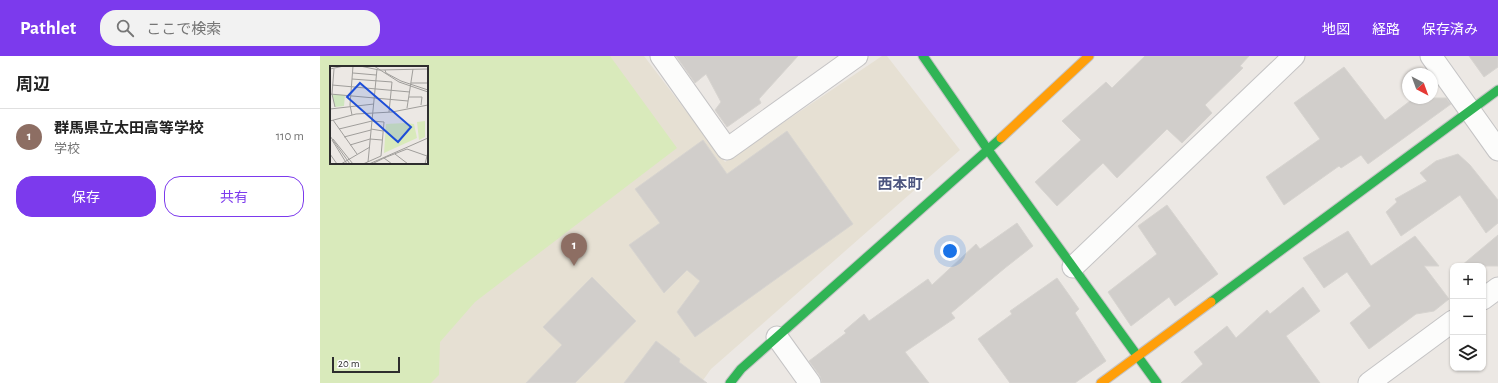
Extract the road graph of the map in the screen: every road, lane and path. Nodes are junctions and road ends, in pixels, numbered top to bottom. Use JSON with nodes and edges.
{"nodes":[{"id":1,"x":661,"y":56,"type":"edge"},
{"id":2,"x":857,"y":56,"type":"edge"},
{"id":3,"x":923,"y":56,"type":"edge"},
{"id":4,"x":1089,"y":56,"type":"edge"},
{"id":5,"x":1294,"y":56,"type":"edge"},
{"id":6,"x":1431,"y":56,"type":"edge"},
{"id":7,"x":1498,"y":90,"type":"edge"},
{"id":8,"x":1470,"y":110,"type":"junction"},
{"id":9,"x":988,"y":150,"type":"junction"},
{"id":10,"x":1498,"y":150,"type":"edge"},
{"id":11,"x":1073,"y":267,"type":"junction"},
{"id":12,"x":1498,"y":288,"type":"edge"},
{"id":13,"x":1486,"y":297,"type":"edge"},
{"id":14,"x":1450,"y":323,"type":"edge"},
{"id":15,"x":777,"y":337,"type":"junction"},
{"id":16,"x":1138,"y":357,"type":"junction"},
{"id":17,"x":730,"y":383,"type":"edge"},
{"id":18,"x":810,"y":383,"type":"edge"},
{"id":19,"x":1101,"y":383,"type":"edge"},
{"id":20,"x":1157,"y":383,"type":"edge"},
{"id":21,"x":1370,"y":383,"type":"edge"}],
"edges":[{"from":1,"to":2,"type":"street"},
{"from":3,"to":9,"type":"street"},
{"from":4,"to":9,"type":"street"},
{"from":5,"to":11,"type":"street"},
{"from":6,"to":8,"type":"street"},
{"from":7,"to":8,"type":"street"},
{"from":8,"to":10,"type":"street"},
{"from":8,"to":16,"type":"street"},
{"from":9,"to":11,"type":"street"},
{"from":9,"to":15,"type":"street"},
{"from":11,"to":16,"type":"street"},
{"from":12,"to":13,"type":"street"},
{"from":14,"to":21,"type":"street"},
{"from":15,"to":17,"type":"street"},
{"from":15,"to":18,"type":"street"},
{"from":16,"to":19,"type":"street"},
{"from":16,"to":20,"type":"street"}]}
